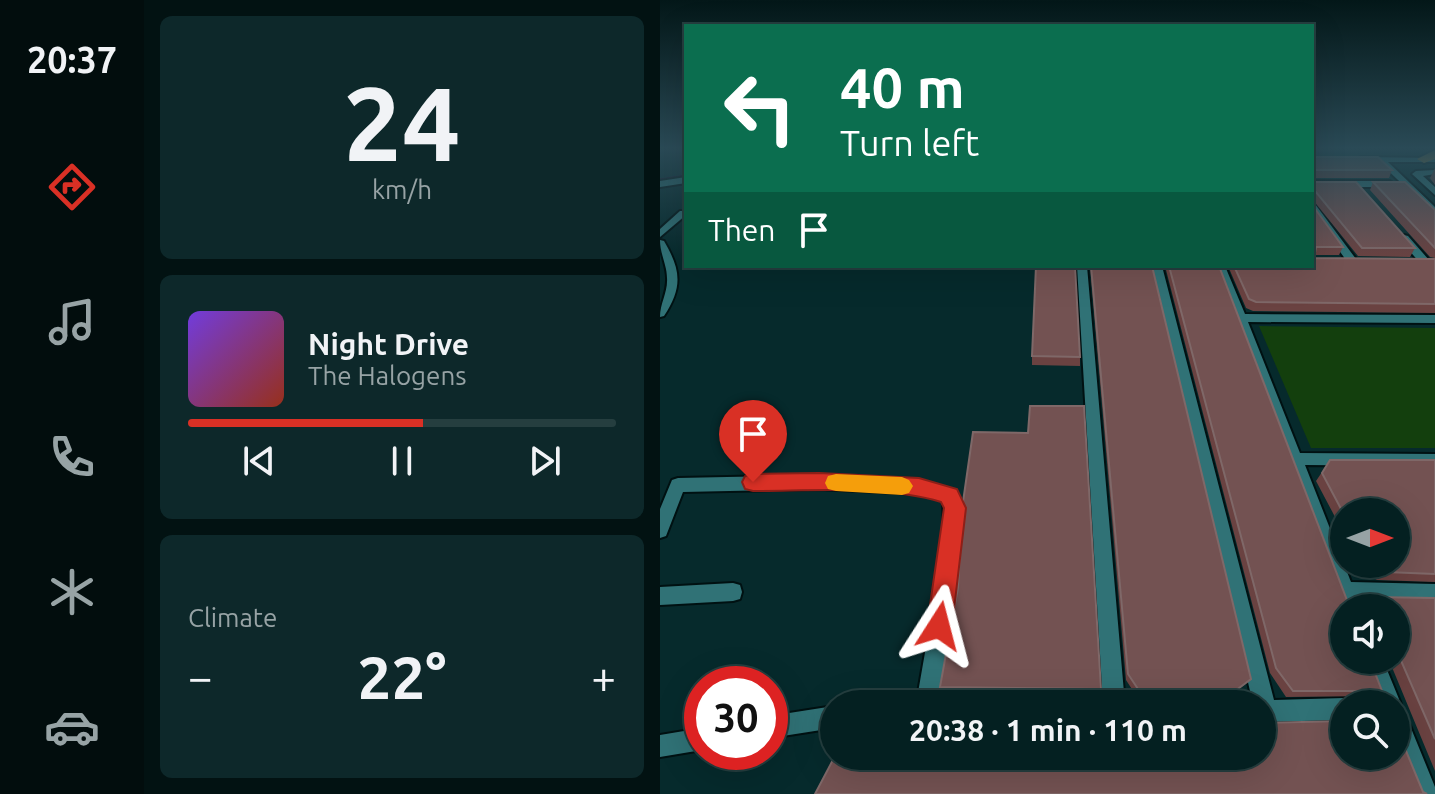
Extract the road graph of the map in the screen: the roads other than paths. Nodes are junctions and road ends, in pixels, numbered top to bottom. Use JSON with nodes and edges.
{"nodes":[{"id":1,"x":1357,"y":185,"type":"edge"},
{"id":2,"x":1407,"y":185,"type":"edge"},
{"id":3,"x":1366,"y":195,"type":"edge"},
{"id":4,"x":1314,"y":209,"type":"edge"},
{"id":5,"x":1435,"y":212,"type":"edge"},
{"id":6,"x":684,"y":213,"type":"edge"},
{"id":7,"x":660,"y":217,"type":"edge"},
{"id":8,"x":1395,"y":229,"type":"edge"},
{"id":9,"x":660,"y":234,"type":"edge"},
{"id":10,"x":662,"y":247,"type":"edge"},
{"id":11,"x":1339,"y":261,"type":"edge"},
{"id":12,"x":1352,"y":261,"type":"junction"},
{"id":13,"x":1367,"y":262,"type":"edge"},
{"id":14,"x":1410,"y":262,"type":"edge"},
{"id":15,"x":1430,"y":263,"type":"edge"},
{"id":16,"x":1082,"y":268,"type":"edge"},
{"id":17,"x":1157,"y":268,"type":"edge"},
{"id":18,"x":1221,"y":268,"type":"edge"},
{"id":19,"x":660,"y":313,"type":"edge"},
{"id":20,"x":1241,"y":318,"type":"junction"},
{"id":21,"x":1435,"y":319,"type":"edge"},
{"id":22,"x":1295,"y":459,"type":"junction"},
{"id":23,"x":1435,"y":460,"type":"edge"},
{"id":24,"x":660,"y":530,"type":"edge"},
{"id":25,"x":733,"y":592,"type":"dead end"},
{"id":26,"x":1435,"y":593,"type":"edge"},
{"id":27,"x":1346,"y":594,"type":"edge"},
{"id":28,"x":1410,"y":595,"type":"edge"},
{"id":29,"x":660,"y":596,"type":"edge"},
{"id":30,"x":929,"y":690,"type":"edge"},
{"id":31,"x":1113,"y":690,"type":"edge"},
{"id":32,"x":1259,"y":690,"type":"edge"},
{"id":33,"x":1330,"y":709,"type":"edge"},
{"id":34,"x":1276,"y":711,"type":"edge"},
{"id":35,"x":820,"y":719,"type":"edge"},
{"id":36,"x":788,"y":724,"type":"edge"},
{"id":37,"x":684,"y":742,"type":"edge"},
{"id":38,"x":660,"y":746,"type":"edge"},
{"id":39,"x":1410,"y":754,"type":"edge"},
{"id":40,"x":1426,"y":794,"type":"edge"}],
"edges":[{"from":1,"to":3,"type":"street"},
{"from":2,"to":5,"type":"street"},
{"from":4,"to":12,"type":"street"},
{"from":6,"to":7,"type":"street"},
{"from":6,"to":9,"type":"street"},
{"from":8,"to":15,"type":"street"},
{"from":10,"to":19,"type":"street"},
{"from":11,"to":12,"type":"street"},
{"from":12,"to":13,"type":"street"},
{"from":14,"to":15,"type":"street"},
{"from":16,"to":31,"type":"street"},
{"from":17,"to":32,"type":"street"},
{"from":18,"to":20,"type":"street"},
{"from":20,"to":21,"type":"street"},
{"from":20,"to":22,"type":"street"},
{"from":22,"to":23,"type":"street"},
{"from":22,"to":27,"type":"street"},
{"from":24,"to":30,"type":"street"},
{"from":25,"to":29,"type":"street"},
{"from":26,"to":28,"type":"street"},
{"from":33,"to":34,"type":"street"},
{"from":35,"to":36,"type":"street"},
{"from":37,"to":38,"type":"street"},
{"from":39,"to":40,"type":"street"}]}
